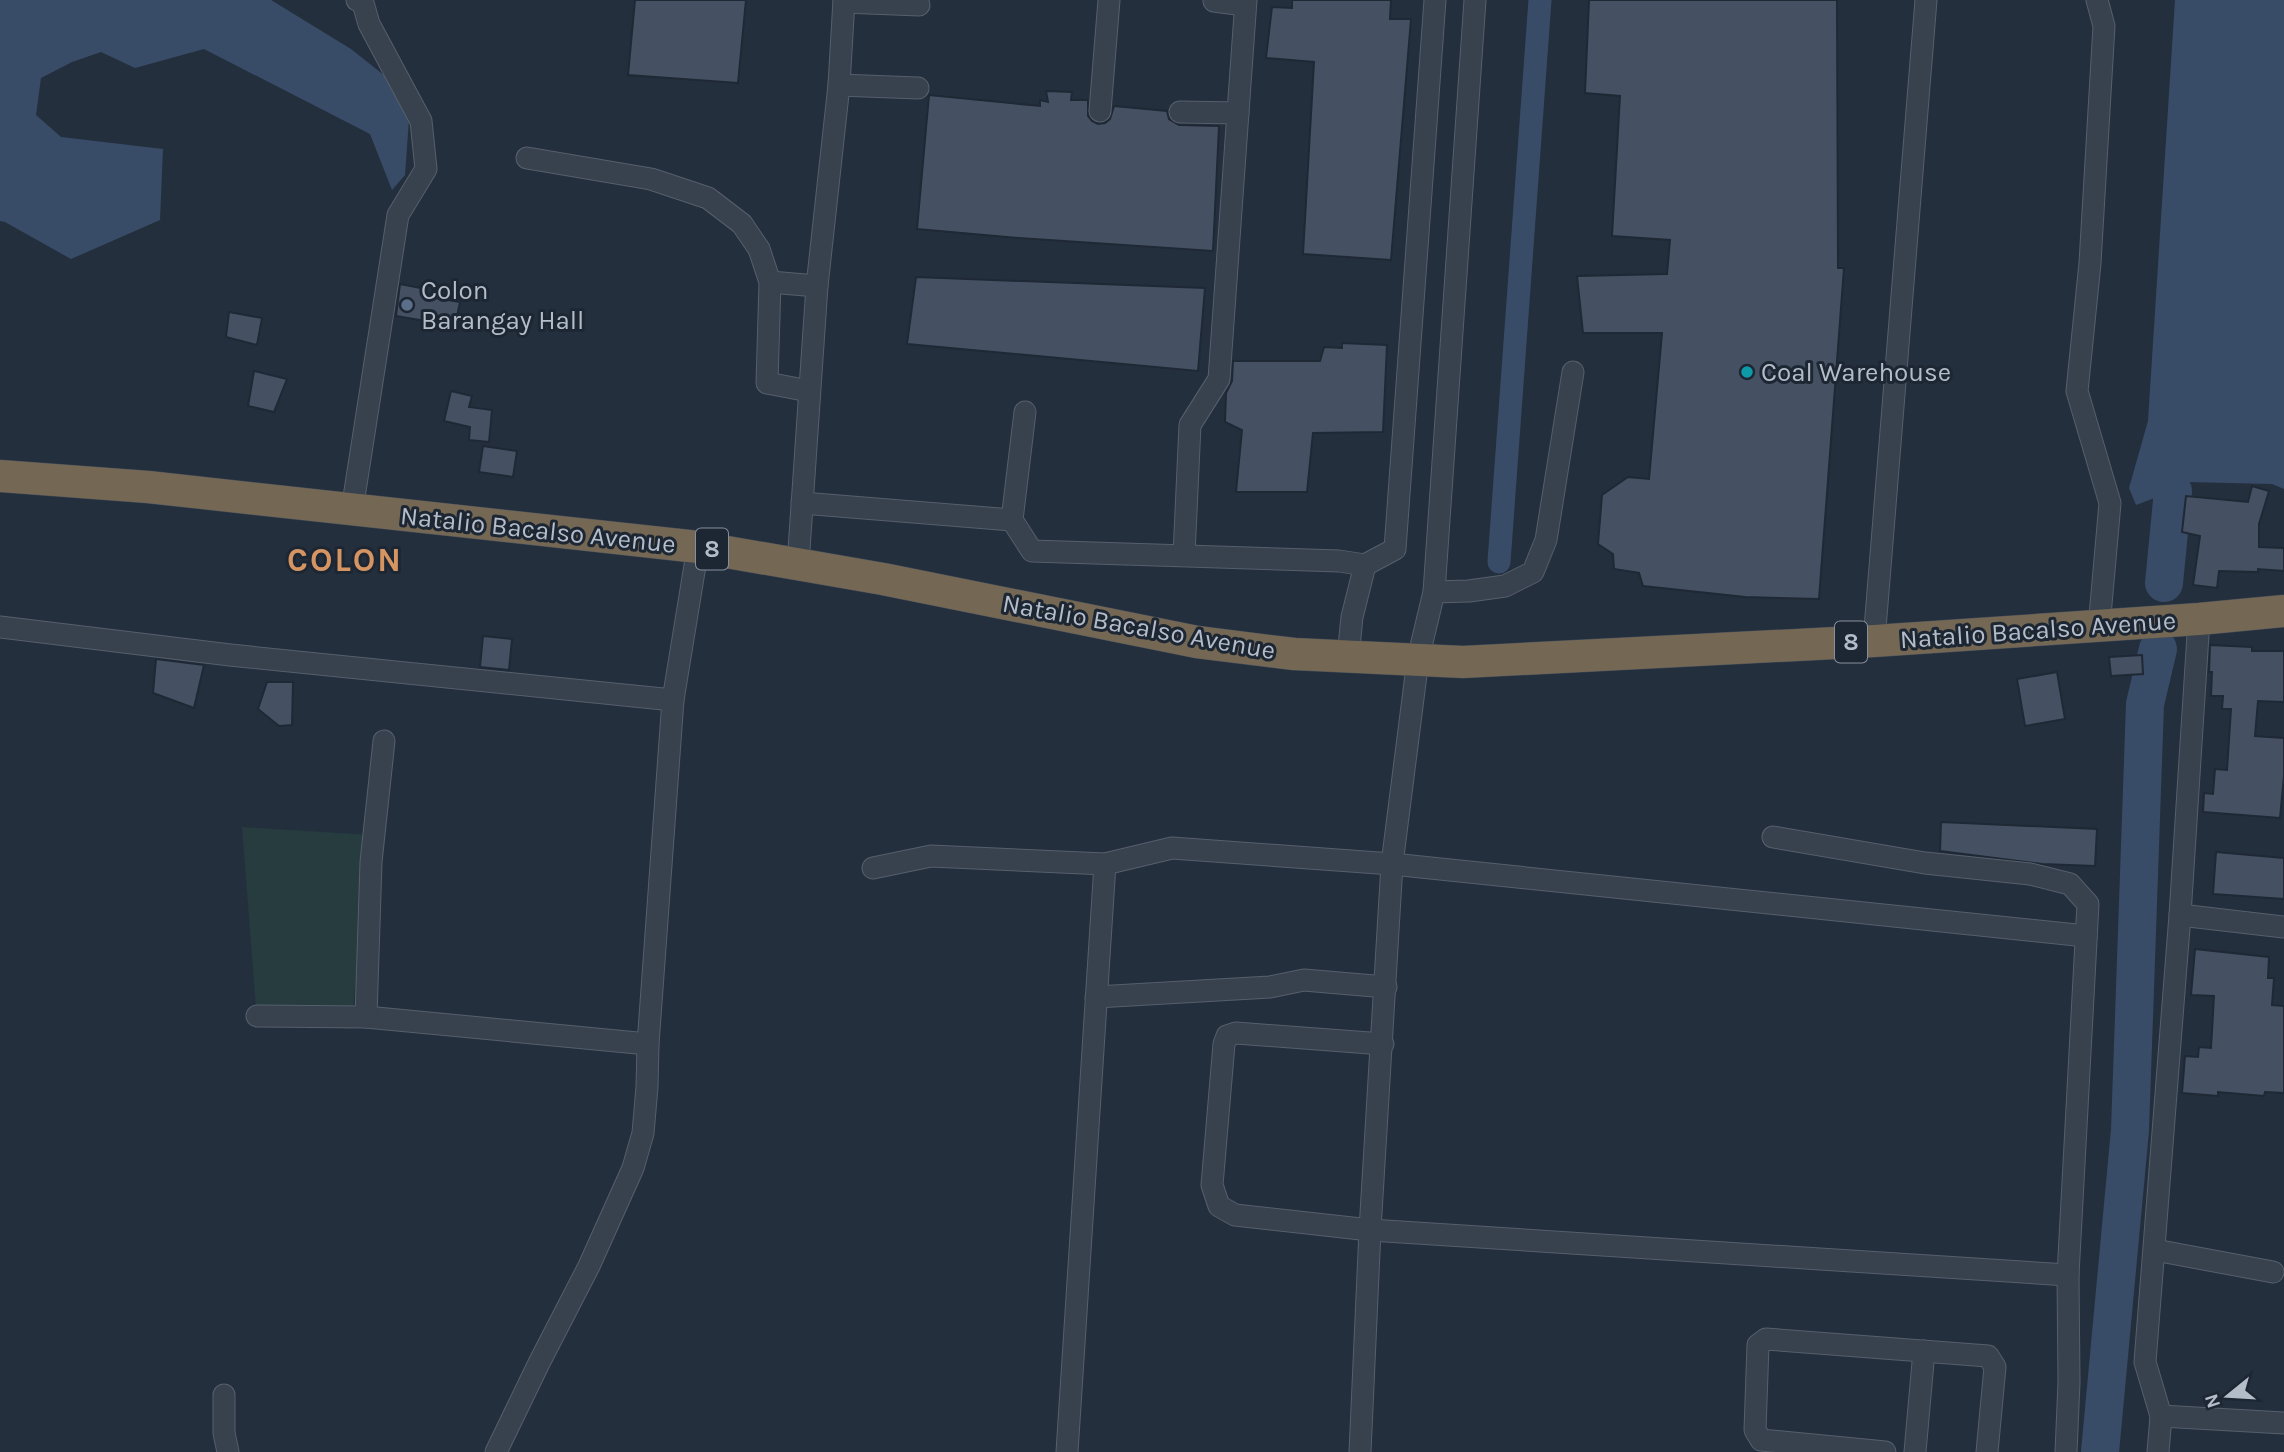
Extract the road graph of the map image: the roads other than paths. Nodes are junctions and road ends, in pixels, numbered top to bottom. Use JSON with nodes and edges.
{"nodes":[{"id":1,"x":357,"y":0,"type":"edge"},
{"id":2,"x":1109,"y":0,"type":"edge"},
{"id":3,"x":1435,"y":0,"type":"edge"},
{"id":4,"x":1475,"y":0,"type":"edge"},
{"id":5,"x":1926,"y":0,"type":"edge"},
{"id":6,"x":2097,"y":0,"type":"edge"},
{"id":7,"x":844,"y":1,"type":"edge"},
{"id":8,"x":1214,"y":1,"type":"edge"},
{"id":9,"x":1245,"y":2,"type":"edge"},
{"id":10,"x":919,"y":5,"type":"dead end"},
{"id":11,"x":839,"y":85,"type":"junction"},
{"id":12,"x":918,"y":88,"type":"dead end"},
{"id":13,"x":1100,"y":111,"type":"dead end"},
{"id":14,"x":1180,"y":112,"type":"dead end"},
{"id":15,"x":1238,"y":113,"type":"junction"},
{"id":16,"x":527,"y":158,"type":"dead end"},
{"id":17,"x":770,"y":282,"type":"junction"},
{"id":18,"x":817,"y":286,"type":"junction"},
{"id":19,"x":1573,"y":372,"type":"dead end"},
{"id":20,"x":809,"y":391,"type":"junction"},
{"id":21,"x":1025,"y":412,"type":"dead end"},
{"id":22,"x":0,"y":476,"type":"edge"},
{"id":23,"x":802,"y":503,"type":"junction"},
{"id":24,"x":352,"y":510,"type":"junction"},
{"id":25,"x":1012,"y":520,"type":"junction"},
{"id":26,"x":698,"y":547,"type":"junction"},
{"id":27,"x":1184,"y":555,"type":"junction"},
{"id":28,"x":798,"y":564,"type":"junction"},
{"id":29,"x":1365,"y":565,"type":"junction"},
{"id":30,"x":1434,"y":592,"type":"junction"},
{"id":31,"x":2284,"y":611,"type":"edge"},
{"id":32,"x":2199,"y":620,"type":"junction"},
{"id":33,"x":2099,"y":626,"type":"junction"},
{"id":34,"x":0,"y":627,"type":"edge"},
{"id":35,"x":1874,"y":641,"type":"junction"},
{"id":36,"x":1348,"y":656,"type":"junction"},
{"id":37,"x":1418,"y":659,"type":"junction"},
{"id":38,"x":673,"y":700,"type":"junction"},
{"id":39,"x":384,"y":741,"type":"dead end"},
{"id":40,"x":1773,"y":837,"type":"dead end"},
{"id":41,"x":1105,"y":864,"type":"junction"},
{"id":42,"x":1392,"y":864,"type":"junction"},
{"id":43,"x":873,"y":868,"type":"dead end"},
{"id":44,"x":2180,"y":915,"type":"junction"},
{"id":45,"x":2284,"y":927,"type":"edge"},
{"id":46,"x":2086,"y":936,"type":"junction"},
{"id":47,"x":1386,"y":988,"type":"junction"},
{"id":48,"x":1096,"y":997,"type":"junction"},
{"id":49,"x":257,"y":1016,"type":"dead end"},
{"id":50,"x":366,"y":1017,"type":"junction"},
{"id":51,"x":648,"y":1044,"type":"junction"},
{"id":52,"x":1383,"y":1044,"type":"junction"},
{"id":53,"x":1370,"y":1230,"type":"junction"},
{"id":54,"x":2155,"y":1250,"type":"junction"},
{"id":55,"x":2273,"y":1272,"type":"dead end"},
{"id":56,"x":2068,"y":1275,"type":"junction"},
{"id":57,"x":1924,"y":1351,"type":"junction"},
{"id":58,"x":224,"y":1395,"type":"dead end"},
{"id":59,"x":2161,"y":1416,"type":"junction"},
{"id":60,"x":2284,"y":1423,"type":"edge"},
{"id":61,"x":1793,"y":1448,"type":"edge"},
{"id":62,"x":228,"y":1452,"type":"edge"},
{"id":63,"x":496,"y":1452,"type":"edge"},
{"id":64,"x":1066,"y":1452,"type":"edge"},
{"id":65,"x":1360,"y":1452,"type":"edge"},
{"id":66,"x":1875,"y":1452,"type":"edge"},
{"id":67,"x":1914,"y":1452,"type":"edge"},
{"id":68,"x":1987,"y":1452,"type":"edge"},
{"id":69,"x":2066,"y":1452,"type":"edge"},
{"id":70,"x":2158,"y":1452,"type":"edge"}],
"edges":[{"from":1,"to":24,"type":"street"},
{"from":2,"to":13,"type":"street"},
{"from":3,"to":29,"type":"street"},
{"from":4,"to":30,"type":"street"},
{"from":5,"to":35,"type":"street"},
{"from":6,"to":33,"type":"street"},
{"from":7,"to":10,"type":"street"},
{"from":7,"to":11,"type":"street"},
{"from":8,"to":9,"type":"street"},
{"from":9,"to":15,"type":"street"},
{"from":11,"to":12,"type":"street"},
{"from":11,"to":18,"type":"street"},
{"from":14,"to":15,"type":"street"},
{"from":15,"to":27,"type":"street"},
{"from":16,"to":17,"type":"street"},
{"from":17,"to":18,"type":"street"},
{"from":17,"to":20,"type":"street"},
{"from":18,"to":20,"type":"street"},
{"from":19,"to":30,"type":"street"},
{"from":20,"to":23,"type":"street"},
{"from":21,"to":25,"type":"street"},
{"from":22,"to":24,"type":"highway","name":"Natalio Bacalso Avenue","number":"8"},
{"from":23,"to":25,"type":"street"},
{"from":23,"to":28,"type":"street"},
{"from":24,"to":26,"type":"highway","name":"Natalio Bacalso Avenue","number":"8"},
{"from":25,"to":27,"type":"street"},
{"from":26,"to":28,"type":"highway","name":"Natalio Bacalso Avenue","number":"8"},
{"from":26,"to":38,"type":"street"},
{"from":27,"to":29,"type":"street"},
{"from":28,"to":36,"type":"highway","name":"Natalio Bacalso Avenue","number":"8"},
{"from":29,"to":36,"type":"street"},
{"from":30,"to":37,"type":"street"},
{"from":31,"to":32,"type":"highway","name":"Natalio Bacalso Avenue","number":"8"},
{"from":32,"to":33,"type":"highway","name":"Natalio Bacalso Avenue","number":"8"},
{"from":32,"to":44,"type":"street"},
{"from":33,"to":35,"type":"highway","name":"Natalio Bacalso Avenue","number":"8"},
{"from":34,"to":38,"type":"street"},
{"from":35,"to":37,"type":"highway","name":"Natalio Bacalso Avenue","number":"8"},
{"from":36,"to":37,"type":"highway","name":"Natalio Bacalso Avenue","number":"8"},
{"from":37,"to":42,"type":"street"},
{"from":38,"to":51,"type":"street"},
{"from":39,"to":50,"type":"street"},
{"from":40,"to":46,"type":"street"},
{"from":41,"to":42,"type":"street"},
{"from":41,"to":43,"type":"street"},
{"from":41,"to":48,"type":"street"},
{"from":42,"to":46,"type":"street"},
{"from":42,"to":47,"type":"street"},
{"from":44,"to":45,"type":"street"},
{"from":44,"to":54,"type":"street"},
{"from":46,"to":56,"type":"street"},
{"from":47,"to":48,"type":"street"},
{"from":47,"to":52,"type":"street"},
{"from":48,"to":64,"type":"street"},
{"from":49,"to":50,"type":"street"},
{"from":50,"to":51,"type":"street"},
{"from":51,"to":63,"type":"street"},
{"from":52,"to":53,"type":"street"},
{"from":52,"to":53,"type":"street"},
{"from":53,"to":56,"type":"street"},
{"from":53,"to":65,"type":"street"},
{"from":54,"to":55,"type":"street"},
{"from":54,"to":59,"type":"street"},
{"from":56,"to":69,"type":"street"},
{"from":57,"to":61,"type":"street"},
{"from":57,"to":67,"type":"street"},
{"from":57,"to":68,"type":"street"},
{"from":58,"to":62,"type":"street"},
{"from":59,"to":60,"type":"street"},
{"from":59,"to":70,"type":"street"},
{"from":61,"to":66,"type":"street"}]}
